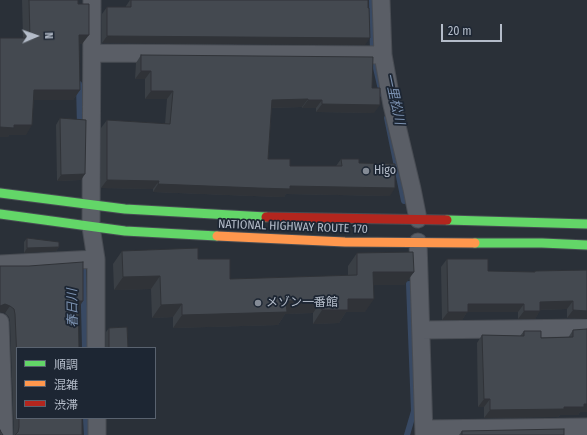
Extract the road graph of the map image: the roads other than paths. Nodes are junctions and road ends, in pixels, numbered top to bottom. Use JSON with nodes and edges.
{"nodes":[{"id":1,"x":92,"y":0,"type":"edge"},
{"id":2,"x":381,"y":0,"type":"edge"},
{"id":3,"x":92,"y":53,"type":"junction"},
{"id":4,"x":376,"y":55,"type":"junction"},
{"id":5,"x":0,"y":193,"type":"edge"},
{"id":6,"x":92,"y":204,"type":"junction"},
{"id":7,"x":0,"y":214,"type":"edge"},
{"id":8,"x":418,"y":219,"type":"junction"},
{"id":9,"x":587,"y":224,"type":"edge"},
{"id":10,"x":91,"y":227,"type":"junction"},
{"id":11,"x":418,"y":242,"type":"junction"},
{"id":12,"x":587,"y":246,"type":"edge"},
{"id":13,"x":96,"y":259,"type":"junction"},
{"id":14,"x":0,"y":264,"type":"edge"},
{"id":15,"x":0,"y":322,"type":"edge"},
{"id":16,"x":587,"y":328,"type":"edge"},
{"id":17,"x":421,"y":330,"type":"junction"},
{"id":18,"x":96,"y":347,"type":"edge"},
{"id":19,"x":97,"y":419,"type":"edge"},
{"id":20,"x":587,"y":427,"type":"edge"},
{"id":21,"x":424,"y":432,"type":"edge"},
{"id":22,"x":4,"y":435,"type":"edge"},
{"id":23,"x":97,"y":435,"type":"edge"}],
"edges":[{"from":1,"to":3,"type":"street"},
{"from":2,"to":4,"type":"street"},
{"from":3,"to":4,"type":"street"},
{"from":3,"to":6,"type":"street"},
{"from":4,"to":8,"type":"street"},
{"from":5,"to":6,"type":"highway","name":"NATIONAL HIGHWAY ROUTE 170"},
{"from":6,"to":8,"type":"highway","name":"NATIONAL HIGHWAY ROUTE 170"},
{"from":6,"to":10,"type":"street"},
{"from":7,"to":10,"type":"highway","name":"NATIONAL HIGHWAY ROUTE 170"},
{"from":8,"to":9,"type":"highway","name":"NATIONAL HIGHWAY ROUTE 170"},
{"from":10,"to":11,"type":"highway","name":"NATIONAL HIGHWAY ROUTE 170"},
{"from":10,"to":13,"type":"street"},
{"from":11,"to":12,"type":"highway","name":"NATIONAL HIGHWAY ROUTE 170"},
{"from":11,"to":17,"type":"street"},
{"from":13,"to":14,"type":"street"},
{"from":13,"to":18,"type":"street"},
{"from":15,"to":22,"type":"street"},
{"from":16,"to":17,"type":"street"},
{"from":17,"to":21,"type":"street"},
{"from":19,"to":23,"type":"street"},
{"from":20,"to":21,"type":"street"}]}
